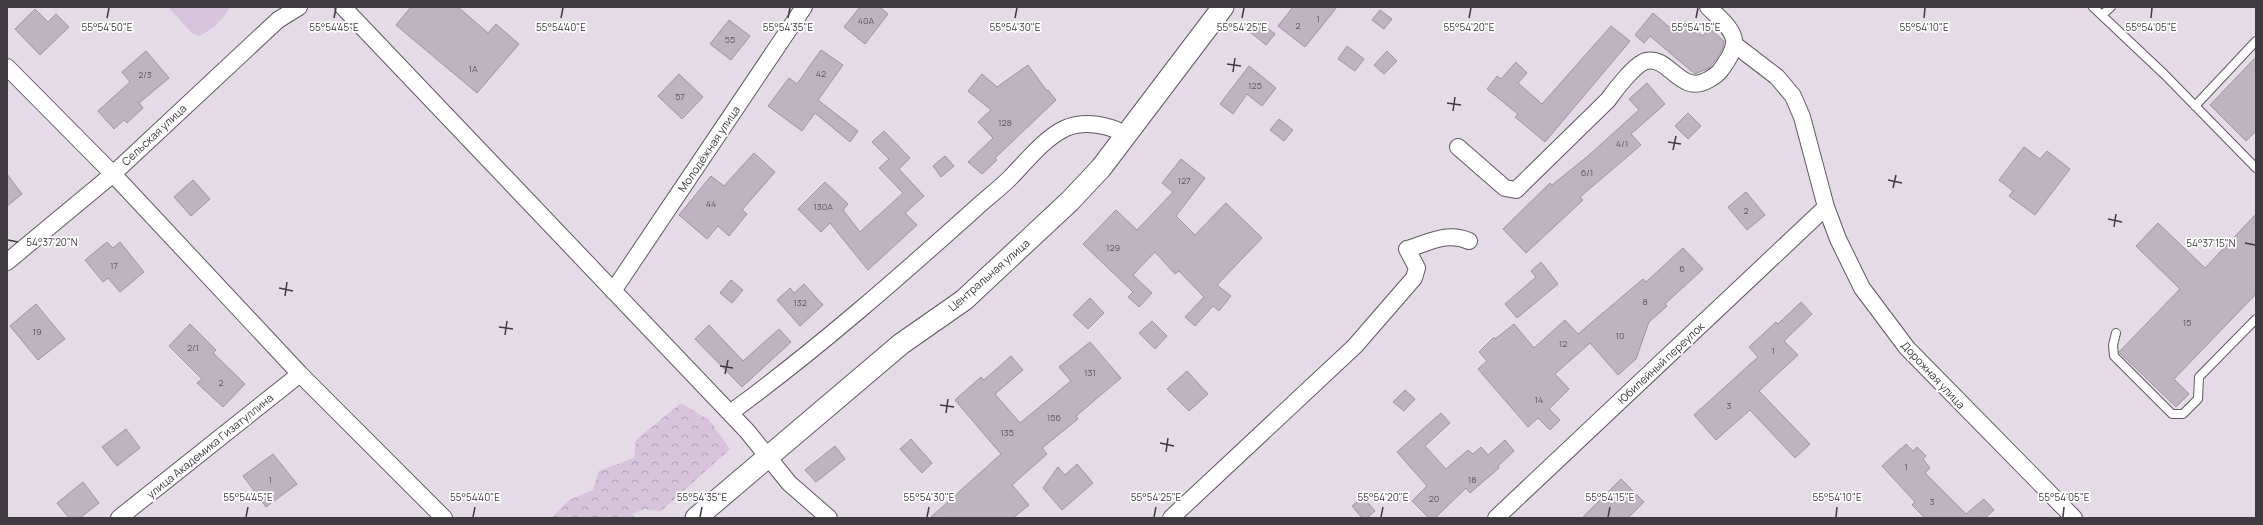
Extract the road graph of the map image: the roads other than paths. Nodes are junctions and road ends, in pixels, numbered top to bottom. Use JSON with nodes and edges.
{"nodes":[{"id":1,"x":299,"y":7,"type":"edge"},
{"id":2,"x":343,"y":7,"type":"edge"},
{"id":3,"x":804,"y":7,"type":"edge"},
{"id":4,"x":1223,"y":7,"type":"edge"},
{"id":5,"x":1708,"y":7,"type":"edge"},
{"id":6,"x":2093,"y":7,"type":"edge"},
{"id":7,"x":2111,"y":7,"type":"edge"},
{"id":8,"x":2102,"y":15,"type":"junction"},
{"id":9,"x":2256,"y":41,"type":"edge"},
{"id":10,"x":1734,"y":44,"type":"junction"},
{"id":11,"x":7,"y":67,"type":"edge"},
{"id":12,"x":2195,"y":106,"type":"junction"},
{"id":13,"x":1126,"y":135,"type":"junction"},
{"id":14,"x":1458,"y":147,"type":"dead end"},
{"id":15,"x":2256,"y":168,"type":"edge"},
{"id":16,"x":113,"y":174,"type":"junction"},
{"id":17,"x":1826,"y":207,"type":"junction"},
{"id":18,"x":1469,"y":241,"type":"dead end"},
{"id":19,"x":7,"y":262,"type":"edge"},
{"id":20,"x":613,"y":291,"type":"junction"},
{"id":21,"x":2256,"y":319,"type":"edge"},
{"id":22,"x":2116,"y":333,"type":"dead end"},
{"id":23,"x":300,"y":374,"type":"junction"},
{"id":24,"x":730,"y":413,"type":"junction"},
{"id":25,"x":768,"y":456,"type":"junction"},
{"id":26,"x":119,"y":518,"type":"edge"},
{"id":27,"x":444,"y":518,"type":"edge"},
{"id":28,"x":696,"y":518,"type":"edge"},
{"id":29,"x":829,"y":518,"type":"edge"},
{"id":30,"x":1172,"y":518,"type":"edge"},
{"id":31,"x":1496,"y":518,"type":"edge"},
{"id":32,"x":2074,"y":518,"type":"edge"}],
"edges":[{"from":1,"to":16,"type":"street","name":"Сельская улица"},
{"from":2,"to":20,"type":"street"},
{"from":3,"to":20,"type":"street","name":"Молодёжная улица"},
{"from":4,"to":13,"type":"street","name":"Центральная улица"},
{"from":5,"to":10,"type":"street"},
{"from":6,"to":8,"type":"lane"},
{"from":7,"to":8,"type":"lane"},
{"from":8,"to":12,"type":"lane"},
{"from":9,"to":12,"type":"lane"},
{"from":10,"to":14,"type":"street"},
{"from":10,"to":17,"type":"street","name":"Дорожная улица"},
{"from":11,"to":16,"type":"street"},
{"from":12,"to":15,"type":"lane"},
{"from":13,"to":24,"type":"street"},
{"from":13,"to":25,"type":"street","name":"Центральная улица"},
{"from":16,"to":19,"type":"street","name":"Сельская улица"},
{"from":16,"to":23,"type":"street"},
{"from":17,"to":31,"type":"street","name":"Юбилейный переулок"},
{"from":17,"to":32,"type":"street","name":"Дорожная улица"},
{"from":18,"to":30,"type":"street"},
{"from":20,"to":24,"type":"street"},
{"from":21,"to":22,"type":"lane"},
{"from":23,"to":26,"type":"street","name":"улица Академика Гизатуллина"},
{"from":23,"to":27,"type":"street"},
{"from":24,"to":25,"type":"street"},
{"from":25,"to":28,"type":"street","name":"Центральная улица"},
{"from":25,"to":29,"type":"street"}]}
